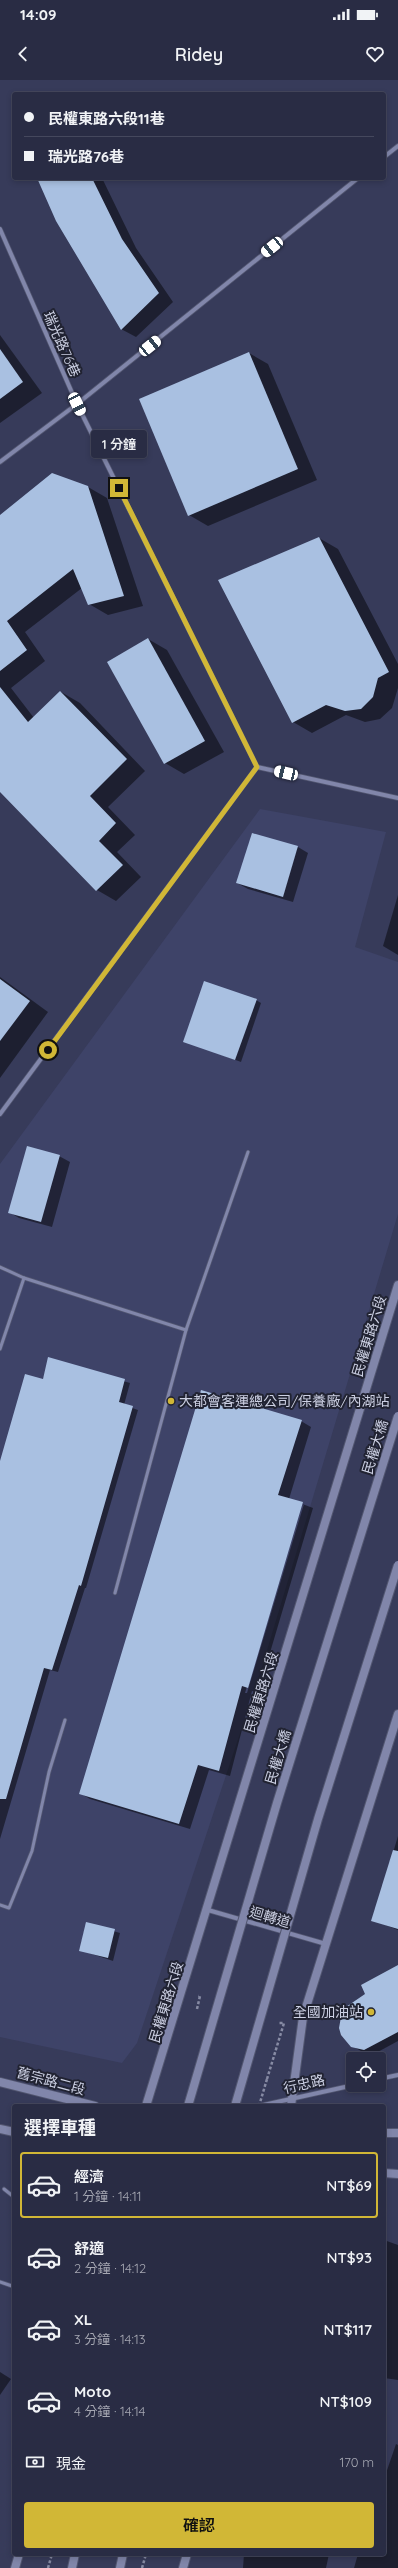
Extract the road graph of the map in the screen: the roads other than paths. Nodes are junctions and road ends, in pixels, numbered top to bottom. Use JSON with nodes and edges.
{"nodes":[{"id":1,"x":398,"y":146,"type":"edge"},
{"id":2,"x":386,"y":155,"type":"edge"},
{"id":3,"x":356,"y":180,"type":"edge"},
{"id":4,"x":0,"y":229,"type":"edge"},
{"id":5,"x":77,"y":404,"type":"junction"},
{"id":6,"x":0,"y":462,"type":"edge"},
{"id":7,"x":257,"y":767,"type":"junction"},
{"id":8,"x":398,"y":798,"type":"edge"},
{"id":9,"x":0,"y":1114,"type":"edge"},
{"id":10,"x":248,"y":1152,"type":"dead end"},
{"id":11,"x":0,"y":1267,"type":"edge"},
{"id":12,"x":24,"y":1278,"type":"junction"},
{"id":13,"x":398,"y":1285,"type":"edge"},
{"id":14,"x":186,"y":1330,"type":"junction"},
{"id":15,"x":0,"y":1349,"type":"edge"},
{"id":16,"x":398,"y":1416,"type":"edge"},
{"id":17,"x":398,"y":1565,"type":"edge"},
{"id":18,"x":115,"y":1593,"type":"dead end"},
{"id":19,"x":398,"y":1714,"type":"edge"},
{"id":20,"x":65,"y":1720,"type":"dead end"},
{"id":21,"x":0,"y":1905,"type":"edge"},
{"id":22,"x":208,"y":1910,"type":"junction"},
{"id":23,"x":326,"y":1944,"type":"junction"},
{"id":24,"x":398,"y":2074,"type":"edge"},
{"id":25,"x":386,"y":2078,"type":"edge"},
{"id":26,"x":0,"y":2082,"type":"edge"},
{"id":27,"x":346,"y":2087,"type":"edge"},
{"id":28,"x":291,"y":2102,"type":"edge"},
{"id":29,"x":87,"y":2104,"type":"edge"},
{"id":30,"x":147,"y":2104,"type":"edge"},
{"id":31,"x":189,"y":2104,"type":"edge"},
{"id":32,"x":236,"y":2104,"type":"edge"},
{"id":33,"x":275,"y":2104,"type":"edge"},
{"id":34,"x":0,"y":2129,"type":"edge"},
{"id":35,"x":12,"y":2132,"type":"edge"},
{"id":36,"x":386,"y":2133,"type":"edge"},
{"id":37,"x":398,"y":2134,"type":"edge"},
{"id":38,"x":386,"y":2173,"type":"edge"},
{"id":39,"x":398,"y":2174,"type":"edge"},
{"id":40,"x":4,"y":2189,"type":"dead end"},
{"id":41,"x":12,"y":2195,"type":"edge"},
{"id":42,"x":0,"y":2282,"type":"edge"},
{"id":43,"x":12,"y":2286,"type":"edge"},
{"id":44,"x":18,"y":2556,"type":"edge"},
{"id":45,"x":75,"y":2556,"type":"edge"},
{"id":46,"x":123,"y":2556,"type":"edge"},
{"id":47,"x":186,"y":2556,"type":"edge"},
{"id":48,"x":15,"y":2568,"type":"edge"},
{"id":49,"x":72,"y":2568,"type":"edge"},
{"id":50,"x":120,"y":2568,"type":"edge"},
{"id":51,"x":183,"y":2568,"type":"edge"}],
"edges":[{"from":1,"to":2,"type":"street"},
{"from":3,"to":5,"type":"street"},
{"from":4,"to":5,"type":"street","name":"瑞光路76巷"},
{"from":5,"to":6,"type":"street"},
{"from":5,"to":7,"type":"street","name":"瑞光路76巷"},
{"from":7,"to":8,"type":"street"},
{"from":7,"to":9,"type":"street"},
{"from":10,"to":14,"type":"lane"},
{"from":11,"to":12,"type":"lane"},
{"from":12,"to":14,"type":"lane"},
{"from":12,"to":15,"type":"lane"},
{"from":13,"to":22,"type":"main road","name":"民權東路六段"},
{"from":14,"to":18,"type":"lane"},
{"from":16,"to":31,"type":"main road","name":"民權大橋","bridge":true},
{"from":17,"to":32,"type":"main road","bridge":true},
{"from":19,"to":23,"type":"main road"},
{"from":20,"to":21,"type":"lane"},
{"from":22,"to":23,"type":"street","name":"迴轉道"},
{"from":22,"to":30,"type":"main road","name":"民權東路六段"},
{"from":23,"to":28,"type":"main road"},
{"from":24,"to":25,"type":"street"},
{"from":26,"to":29,"type":"main road","name":"舊宗路二段"},
{"from":27,"to":28,"type":"street","name":"行忠路"},
{"from":28,"to":33,"type":"street","name":"行忠路"},
{"from":34,"to":35,"type":"main road"},
{"from":36,"to":37,"type":"main road"},
{"from":38,"to":39,"type":"main road"},
{"from":40,"to":41,"type":"lane"},
{"from":42,"to":43,"type":"lane"},
{"from":44,"to":48,"type":"main road"},
{"from":45,"to":49,"type":"main road"},
{"from":46,"to":50,"type":"main road"},
{"from":47,"to":51,"type":"main road"}]}
